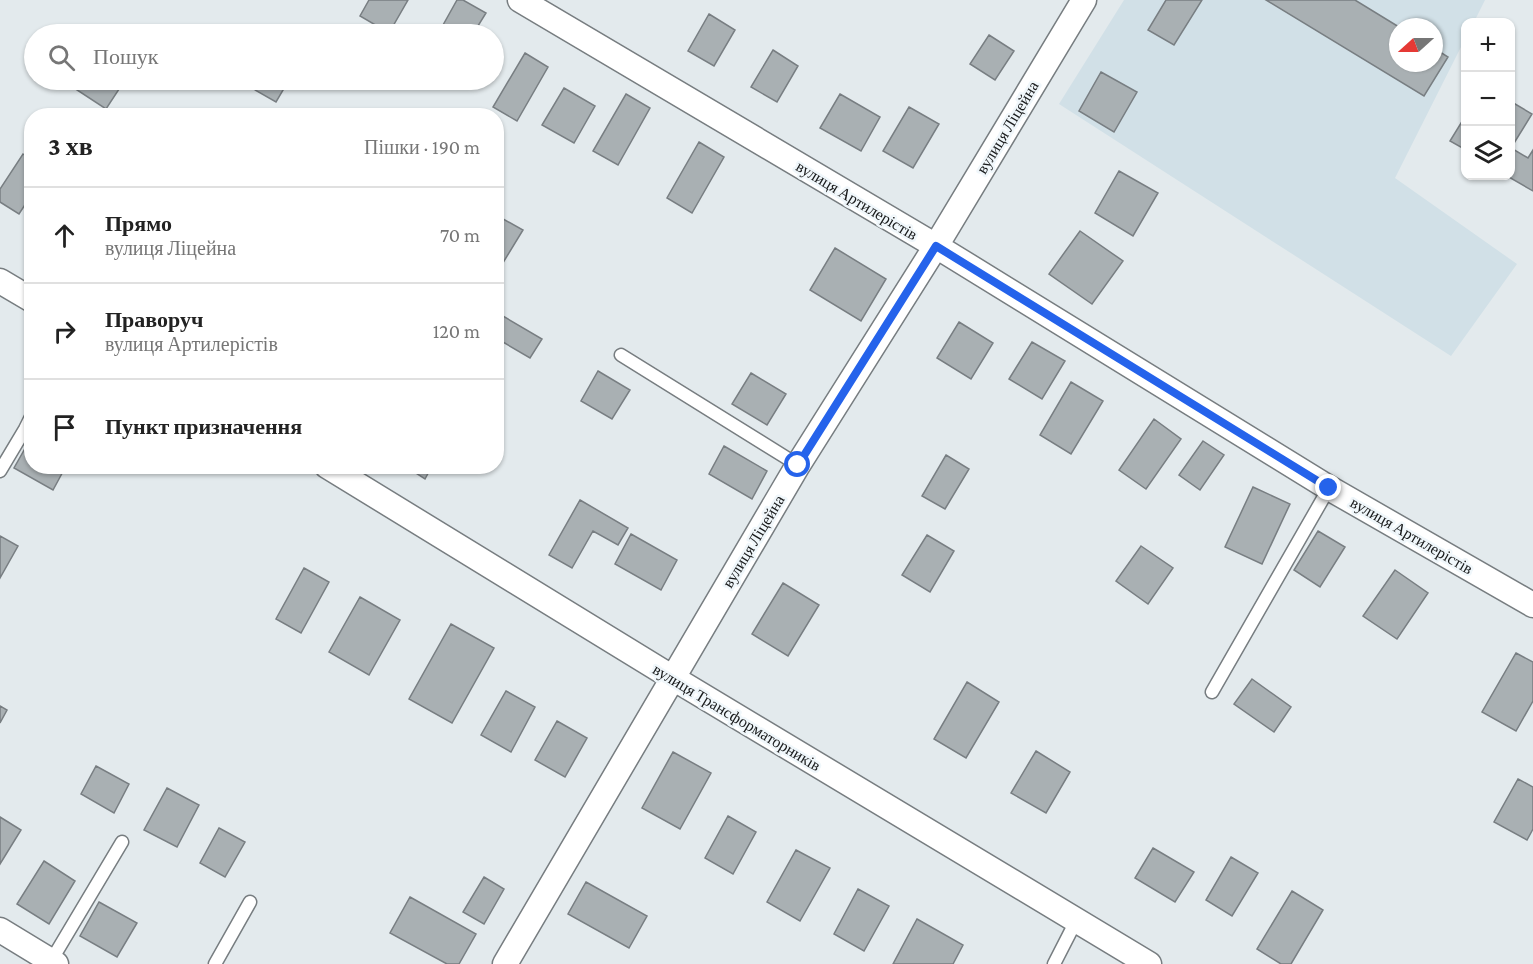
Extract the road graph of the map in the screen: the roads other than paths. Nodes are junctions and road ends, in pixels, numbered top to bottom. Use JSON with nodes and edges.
{"nodes":[{"id":1,"x":520,"y":0,"type":"edge"},
{"id":2,"x":1084,"y":0,"type":"edge"},
{"id":3,"x":936,"y":246,"type":"junction"},
{"id":4,"x":0,"y":282,"type":"edge"},
{"id":5,"x":24,"y":296,"type":"edge"},
{"id":6,"x":621,"y":354,"type":"dead end"},
{"id":7,"x":24,"y":432,"type":"edge"},
{"id":8,"x":798,"y":465,"type":"junction"},
{"id":9,"x":0,"y":471,"type":"edge"},
{"id":10,"x":343,"y":474,"type":"edge"},
{"id":11,"x":1329,"y":488,"type":"junction"},
{"id":12,"x":1533,"y":605,"type":"edge"},
{"id":13,"x":673,"y":678,"type":"junction"},
{"id":14,"x":1212,"y":692,"type":"dead end"},
{"id":15,"x":122,"y":842,"type":"dead end"},
{"id":16,"x":250,"y":902,"type":"dead end"},
{"id":17,"x":1076,"y":921,"type":"junction"},
{"id":18,"x":0,"y":930,"type":"edge"},
{"id":19,"x":54,"y":962,"type":"edge"},
{"id":20,"x":215,"y":964,"type":"edge"},
{"id":21,"x":505,"y":964,"type":"edge"},
{"id":22,"x":1054,"y":964,"type":"edge"},
{"id":23,"x":1149,"y":964,"type":"edge"}],
"edges":[{"from":1,"to":3,"type":"street","name":"вулиця Артилерістів"},
{"from":2,"to":3,"type":"street","name":"вулиця Ліцейна"},
{"from":3,"to":8,"type":"street","name":"вулиця Ліцейна"},
{"from":3,"to":11,"type":"street","name":"вулиця Артилерістів"},
{"from":4,"to":5,"type":"street"},
{"from":6,"to":8,"type":"lane"},
{"from":7,"to":9,"type":"lane"},
{"from":8,"to":13,"type":"street","name":"вулиця Ліцейна"},
{"from":10,"to":13,"type":"street","name":"вулиця Трансформаторників"},
{"from":11,"to":12,"type":"street","name":"вулиця Артилерістів"},
{"from":11,"to":14,"type":"lane"},
{"from":13,"to":17,"type":"street","name":"вулиця Трансформаторників"},
{"from":13,"to":21,"type":"street","name":"вулиця Ліцейна"},
{"from":15,"to":19,"type":"lane"},
{"from":16,"to":20,"type":"lane"},
{"from":17,"to":22,"type":"lane"},
{"from":17,"to":23,"type":"street","name":"вулиця Трансформаторників"},
{"from":18,"to":19,"type":"street"}]}
